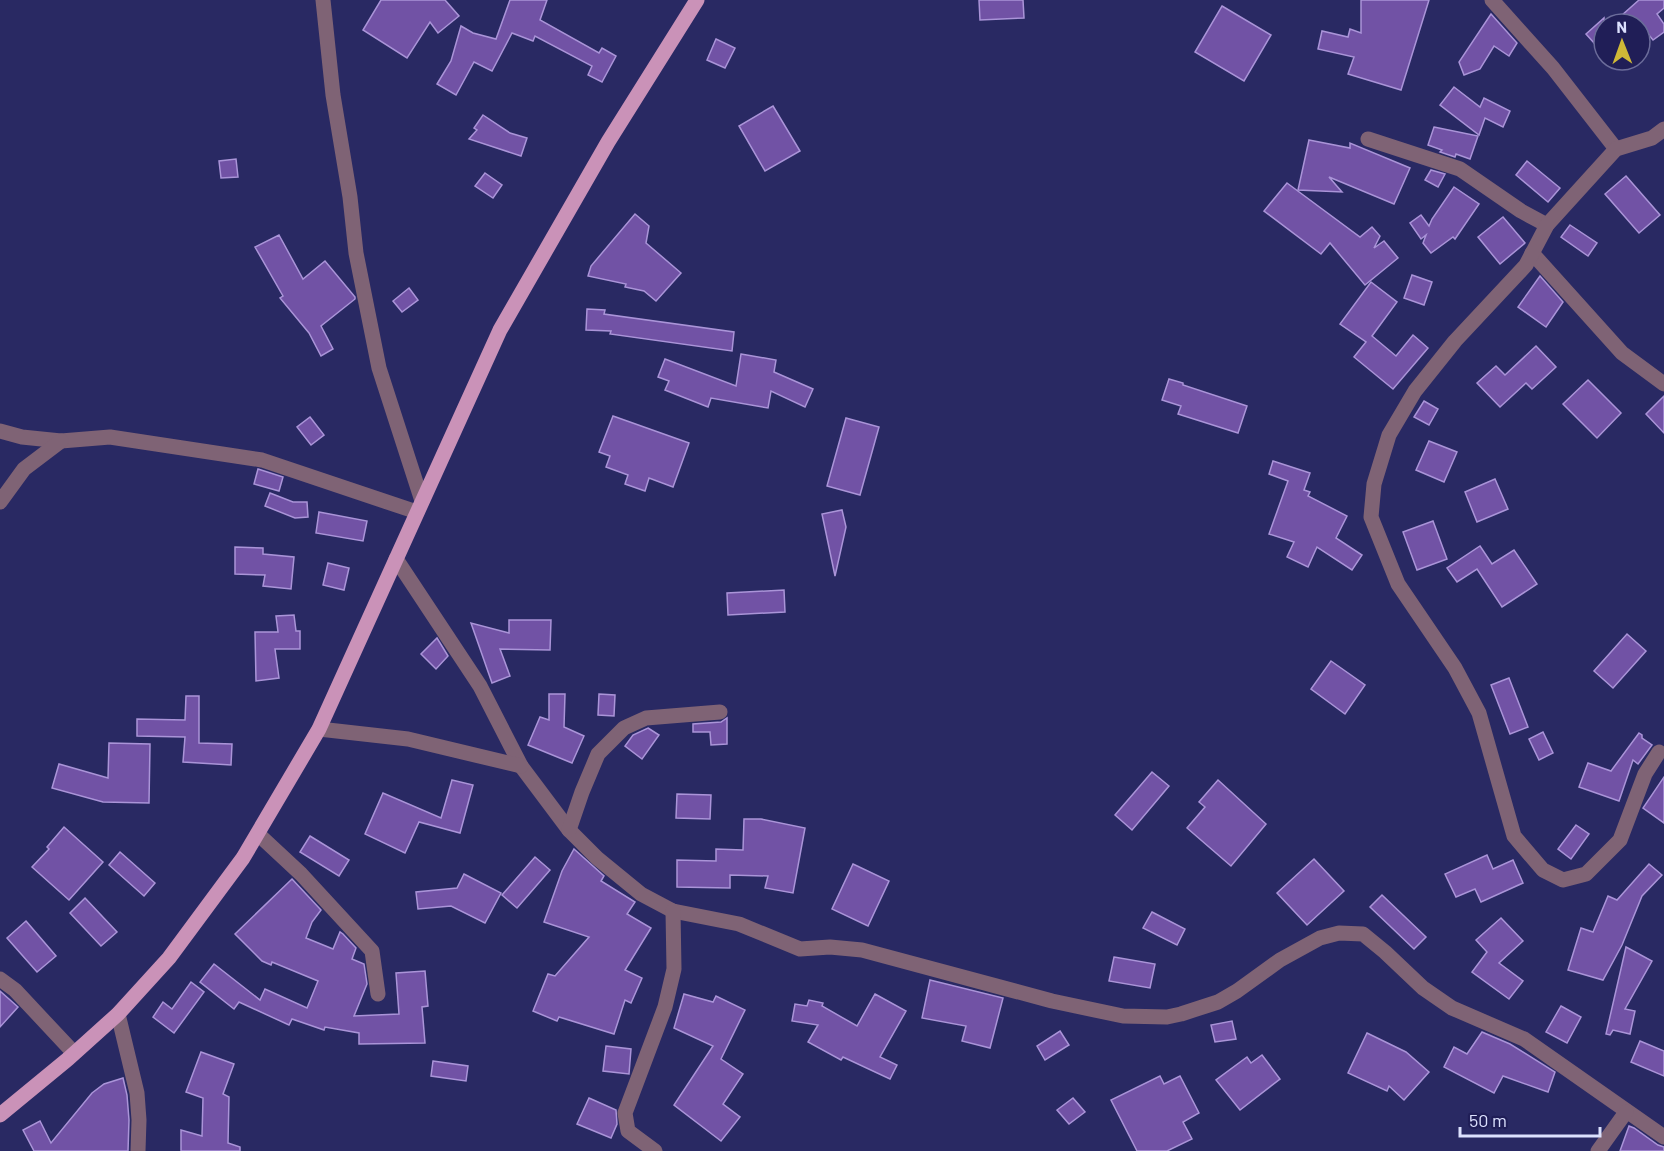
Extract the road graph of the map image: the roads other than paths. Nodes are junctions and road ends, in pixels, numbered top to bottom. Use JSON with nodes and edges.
{"nodes":[{"id":1,"x":323,"y":0,"type":"edge"},
{"id":2,"x":697,"y":0,"type":"edge"},
{"id":3,"x":1492,"y":0,"type":"edge"},
{"id":4,"x":1664,"y":129,"type":"edge"},
{"id":5,"x":1368,"y":139,"type":"dead end"},
{"id":6,"x":1616,"y":149,"type":"junction"},
{"id":7,"x":1547,"y":225,"type":"junction"},
{"id":8,"x":1532,"y":254,"type":"junction"},
{"id":9,"x":1664,"y":384,"type":"edge"},
{"id":10,"x":0,"y":431,"type":"edge"},
{"id":11,"x":61,"y":441,"type":"junction"},
{"id":12,"x":0,"y":502,"type":"edge"},
{"id":13,"x":420,"y":506,"type":"junction"},
{"id":14,"x":396,"y":559,"type":"junction"},
{"id":15,"x":720,"y":712,"type":"dead end"},
{"id":16,"x":319,"y":729,"type":"junction"},
{"id":17,"x":1659,"y":752,"type":"dead end"},
{"id":18,"x":521,"y":766,"type":"junction"},
{"id":19,"x":569,"y":830,"type":"junction"},
{"id":20,"x":258,"y":834,"type":"junction"},
{"id":21,"x":673,"y":910,"type":"junction"},
{"id":22,"x":0,"y":979,"type":"edge"},
{"id":23,"x":378,"y":994,"type":"dead end"},
{"id":24,"x":118,"y":1014,"type":"junction"},
{"id":25,"x":74,"y":1053,"type":"junction"},
{"id":26,"x":1626,"y":1112,"type":"junction"},
{"id":27,"x":0,"y":1115,"type":"edge"},
{"id":28,"x":1664,"y":1137,"type":"edge"},
{"id":29,"x":138,"y":1151,"type":"edge"},
{"id":30,"x":655,"y":1151,"type":"edge"},
{"id":31,"x":1598,"y":1151,"type":"edge"}],
"edges":[{"from":1,"to":13,"type":"street"},
{"from":2,"to":13,"type":"main road"},
{"from":3,"to":6,"type":"street"},
{"from":4,"to":6,"type":"street"},
{"from":5,"to":7,"type":"street"},
{"from":6,"to":7,"type":"street"},
{"from":7,"to":8,"type":"street"},
{"from":8,"to":9,"type":"street"},
{"from":8,"to":17,"type":"street"},
{"from":10,"to":11,"type":"street"},
{"from":11,"to":12,"type":"street"},
{"from":11,"to":13,"type":"street"},
{"from":13,"to":14,"type":"main road"},
{"from":14,"to":16,"type":"main road"},
{"from":14,"to":18,"type":"street"},
{"from":15,"to":19,"type":"street"},
{"from":16,"to":18,"type":"street"},
{"from":16,"to":20,"type":"main road"},
{"from":18,"to":19,"type":"street"},
{"from":19,"to":21,"type":"street"},
{"from":20,"to":23,"type":"street"},
{"from":20,"to":24,"type":"main road"},
{"from":21,"to":26,"type":"street"},
{"from":21,"to":30,"type":"street"},
{"from":22,"to":25,"type":"street"},
{"from":24,"to":25,"type":"main road"},
{"from":24,"to":29,"type":"street"},
{"from":25,"to":27,"type":"main road"},
{"from":26,"to":28,"type":"street"},
{"from":26,"to":31,"type":"street"}]}
